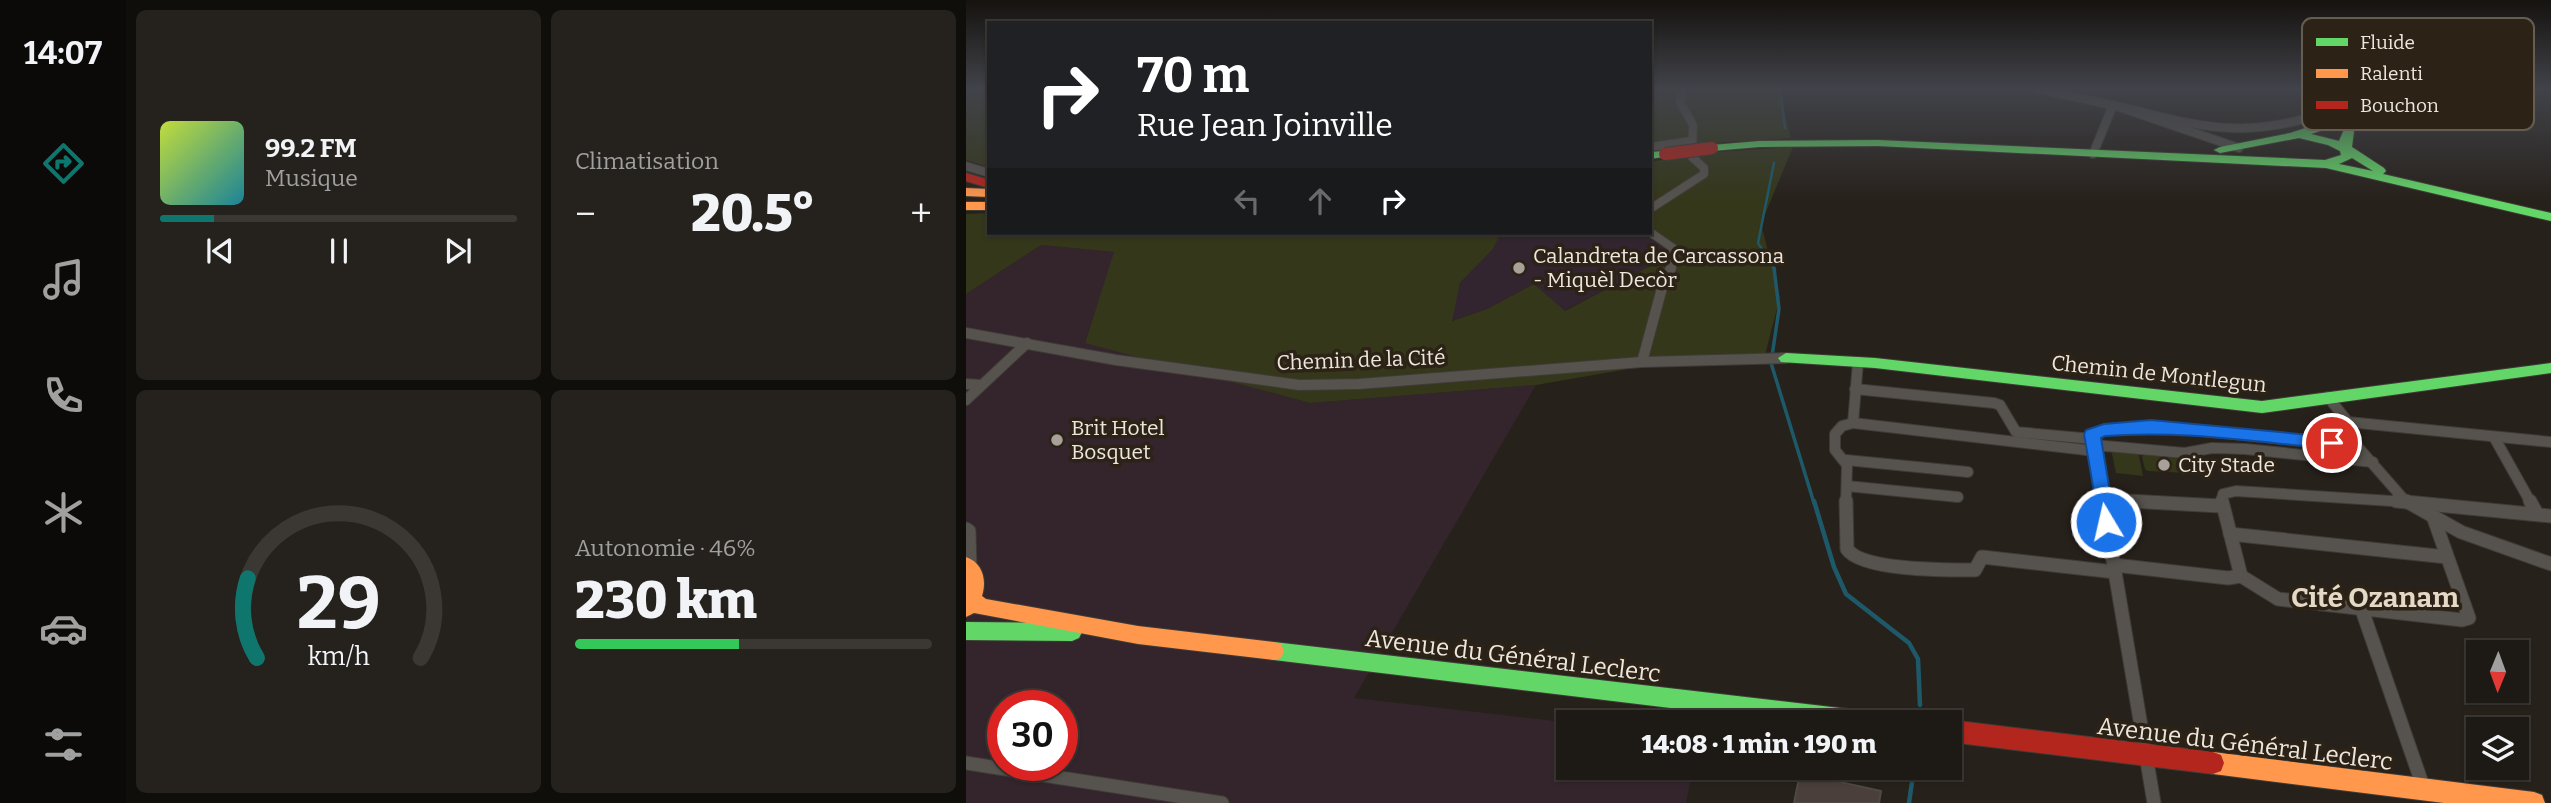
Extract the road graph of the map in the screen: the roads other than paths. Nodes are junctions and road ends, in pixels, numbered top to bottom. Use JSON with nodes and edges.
{"nodes":[{"id":1,"x":1693,"y":125,"type":"edge"},
{"id":2,"x":2105,"y":125,"type":"edge"},
{"id":3,"x":2177,"y":125,"type":"edge"},
{"id":4,"x":2209,"y":125,"type":"edge"},
{"id":5,"x":2255,"y":125,"type":"edge"},
{"id":6,"x":2311,"y":130,"type":"edge"},
{"id":7,"x":2349,"y":130,"type":"edge"},
{"id":8,"x":2296,"y":134,"type":"junction"},
{"id":9,"x":1691,"y":141,"type":"junction"},
{"id":10,"x":2243,"y":147,"type":"junction"},
{"id":11,"x":2348,"y":150,"type":"junction"},
{"id":12,"x":1655,"y":152,"type":"edge"},
{"id":13,"x":2093,"y":154,"type":"junction"},
{"id":14,"x":2074,"y":155,"type":"junction"},
{"id":15,"x":2326,"y":164,"type":"junction"},
{"id":16,"x":966,"y":166,"type":"edge"},
{"id":17,"x":987,"y":172,"type":"edge"},
{"id":18,"x":966,"y":177,"type":"edge"},
{"id":19,"x":987,"y":183,"type":"edge"},
{"id":20,"x":2426,"y":186,"type":"junction"},
{"id":21,"x":966,"y":192,"type":"edge"},
{"id":22,"x":987,"y":193,"type":"edge"},
{"id":23,"x":966,"y":206,"type":"edge"},
{"id":24,"x":987,"y":206,"type":"edge"},
{"id":25,"x":1652,"y":208,"type":"edge"},
{"id":26,"x":2551,"y":217,"type":"edge"},
{"id":27,"x":1652,"y":233,"type":"edge"},
{"id":28,"x":966,"y":333,"type":"edge"},
{"id":29,"x":1027,"y":343,"type":"junction"},
{"id":30,"x":1786,"y":358,"type":"joint"},
{"id":31,"x":1761,"y":359,"type":"joint"},
{"id":32,"x":1642,"y":362,"type":"junction"},
{"id":33,"x":1858,"y":362,"type":"junction"},
{"id":34,"x":2551,"y":368,"type":"edge"},
{"id":35,"x":966,"y":384,"type":"edge"},
{"id":36,"x":981,"y":385,"type":"junction"},
{"id":37,"x":1855,"y":389,"type":"junction"},
{"id":38,"x":2328,"y":397,"type":"junction"},
{"id":39,"x":966,"y":400,"type":"edge"},
{"id":40,"x":2348,"y":422,"type":"junction"},
{"id":41,"x":1853,"y":423,"type":"junction"},
{"id":42,"x":2494,"y":437,"type":"junction"},
{"id":43,"x":2093,"y":442,"type":"junction"},
{"id":44,"x":2551,"y":442,"type":"edge"},
{"id":45,"x":2357,"y":446,"type":"junction"},
{"id":46,"x":1846,"y":460,"type":"junction"},
{"id":47,"x":2373,"y":462,"type":"junction"},
{"id":48,"x":1968,"y":472,"type":"dead end"},
{"id":49,"x":1847,"y":486,"type":"junction"},
{"id":50,"x":1958,"y":497,"type":"dead end"},
{"id":51,"x":2103,"y":499,"type":"junction"},
{"id":52,"x":2407,"y":504,"type":"junction"},
{"id":53,"x":2221,"y":506,"type":"junction"},
{"id":54,"x":2537,"y":514,"type":"junction"},
{"id":55,"x":2551,"y":516,"type":"edge"},
{"id":56,"x":2434,"y":519,"type":"junction"},
{"id":57,"x":967,"y":531,"type":"edge"},
{"id":58,"x":2230,"y":534,"type":"junction"},
{"id":59,"x":2447,"y":557,"type":"junction"},
{"id":60,"x":2551,"y":564,"type":"edge"},
{"id":61,"x":968,"y":566,"type":"edge"},
{"id":62,"x":2115,"y":569,"type":"junction"},
{"id":63,"x":2241,"y":576,"type":"junction"},
{"id":64,"x":969,"y":604,"type":"edge"},
{"id":65,"x":2362,"y":610,"type":"junction"},
{"id":66,"x":966,"y":631,"type":"edge"},
{"id":67,"x":1138,"y":635,"type":"junction"},
{"id":68,"x":1773,"y":710,"type":"edge"},
{"id":69,"x":1962,"y":732,"type":"edge"},
{"id":70,"x":2146,"y":754,"type":"junction"},
{"id":71,"x":966,"y":764,"type":"edge"},
{"id":72,"x":2424,"y":790,"type":"junction"},
{"id":73,"x":1222,"y":803,"type":"edge"},
{"id":74,"x":2154,"y":803,"type":"edge"},
{"id":75,"x":2534,"y":803,"type":"edge"}],
"edges":[{"from":1,"to":9,"type":"street"},
{"from":2,"to":13,"type":"street"},
{"from":3,"to":10,"type":"street"},
{"from":4,"to":5,"type":"street"},
{"from":6,"to":8,"type":"main road"},
{"from":7,"to":11,"type":"main road"},
{"from":8,"to":10,"type":"main road"},
{"from":8,"to":11,"type":"main road"},
{"from":8,"to":15,"type":"main road"},
{"from":9,"to":12,"type":"street"},
{"from":9,"to":25,"type":"street"},
{"from":10,"to":13,"type":"main road"},
{"from":10,"to":15,"type":"main road"},
{"from":11,"to":15,"type":"main road"},
{"from":11,"to":20,"type":"main road"},
{"from":12,"to":14,"type":"main road","bridge":true},
{"from":13,"to":14,"type":"main road"},
{"from":14,"to":15,"type":"main road"},
{"from":15,"to":20,"type":"main road"},
{"from":16,"to":17,"type":"street"},
{"from":18,"to":19,"type":"main road"},
{"from":20,"to":26,"type":"main road"},
{"from":21,"to":22,"type":"main road"},
{"from":23,"to":24,"type":"main road"},
{"from":27,"to":32,"type":"street"},
{"from":28,"to":29,"type":"street","name":"Chemin de la Cité"},
{"from":29,"to":32,"type":"street","name":"Chemin de la Cité"},
{"from":29,"to":36,"type":"street"},
{"from":30,"to":31,"type":"street","name":"Chemin de Montlegun"},
{"from":30,"to":33,"type":"main road","name":"Chemin de Montlegun"},
{"from":31,"to":32,"type":"street","name":"Chemin de la Cité"},
{"from":33,"to":37,"type":"street"},
{"from":33,"to":38,"type":"main road","name":"Chemin de Montlegun"},
{"from":34,"to":38,"type":"main road","name":"Chemin de Montlegun"},
{"from":35,"to":36,"type":"street"},
{"from":36,"to":39,"type":"street"},
{"from":37,"to":41,"type":"street"},
{"from":37,"to":43,"type":"street"},
{"from":38,"to":40,"type":"street"},
{"from":40,"to":42,"type":"street"},
{"from":40,"to":45,"type":"street"},
{"from":41,"to":43,"type":"street"},
{"from":41,"to":46,"type":"street"},
{"from":42,"to":44,"type":"street"},
{"from":42,"to":54,"type":"street"},
{"from":43,"to":45,"type":"street"},
{"from":43,"to":47,"type":"street"},
{"from":43,"to":51,"type":"street"},
{"from":45,"to":47,"type":"street"},
{"from":46,"to":48,"type":"street"},
{"from":46,"to":49,"type":"street"},
{"from":47,"to":52,"type":"street"},
{"from":49,"to":50,"type":"street"},
{"from":49,"to":62,"type":"street"},
{"from":51,"to":53,"type":"street"},
{"from":51,"to":62,"type":"street"},
{"from":52,"to":53,"type":"street"},
{"from":52,"to":54,"type":"street"},
{"from":52,"to":56,"type":"street"},
{"from":53,"to":58,"type":"street"},
{"from":54,"to":55,"type":"street"},
{"from":56,"to":59,"type":"street"},
{"from":56,"to":60,"type":"street"},
{"from":57,"to":61,"type":"street"},
{"from":58,"to":59,"type":"street"},
{"from":58,"to":63,"type":"street"},
{"from":59,"to":65,"type":"street"},
{"from":61,"to":64,"type":"main road"},
{"from":62,"to":63,"type":"street"},
{"from":62,"to":70,"type":"street"},
{"from":63,"to":65,"type":"street"},
{"from":64,"to":67,"type":"main road","name":"Avenue du Général Leclerc"},
{"from":65,"to":72,"type":"street"},
{"from":66,"to":67,"type":"main road","name":"Avenue du Général Leclerc"},
{"from":67,"to":68,"type":"main road","name":"Avenue du Général Leclerc"},
{"from":69,"to":70,"type":"main road","name":"Avenue du Général Leclerc"},
{"from":70,"to":72,"type":"main road","name":"Avenue du Général Leclerc"},
{"from":70,"to":74,"type":"street"},
{"from":71,"to":73,"type":"street"},
{"from":72,"to":75,"type":"main road","name":"Avenue du Général Leclerc"}]}
